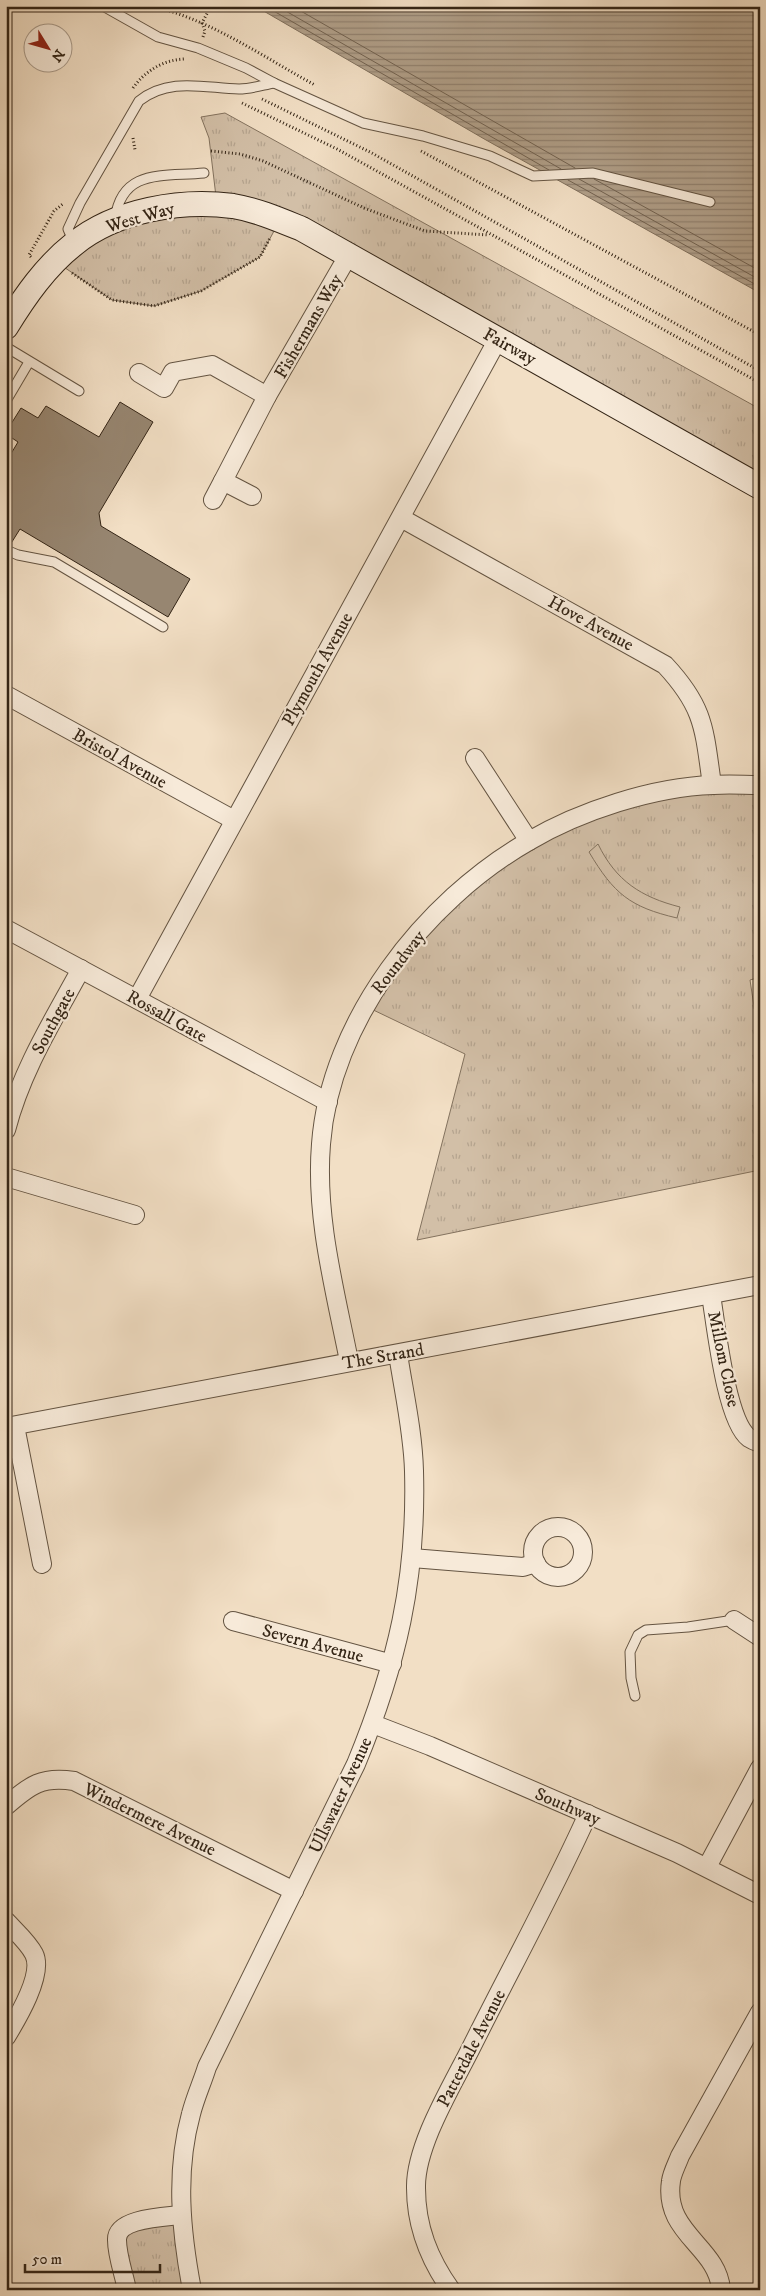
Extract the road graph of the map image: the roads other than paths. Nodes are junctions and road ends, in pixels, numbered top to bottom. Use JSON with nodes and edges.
{"nodes":[{"id":1,"x":103,"y":6,"type":"edge"},
{"id":2,"x":274,"y":84,"type":"junction"},
{"id":3,"x":204,"y":173,"type":"dead end"},
{"id":4,"x":710,"y":202,"type":"dead end"},
{"id":5,"x":256,"y":212,"type":"joint"},
{"id":6,"x":115,"y":222,"type":"junction"},
{"id":7,"x":74,"y":244,"type":"junction"},
{"id":8,"x":348,"y":256,"type":"junction"},
{"id":9,"x":6,"y":326,"type":"edge"},
{"id":10,"x":498,"y":339,"type":"junction"},
{"id":11,"x":6,"y":347,"type":"edge"},
{"id":12,"x":29,"y":362,"type":"junction"},
{"id":13,"x":139,"y":373,"type":"dead end"},
{"id":14,"x":79,"y":391,"type":"dead end"},
{"id":15,"x":267,"y":396,"type":"junction"},
{"id":16,"x":6,"y":401,"type":"edge"},
{"id":17,"x":224,"y":481,"type":"junction"},
{"id":18,"x":760,"y":487,"type":"edge"},
{"id":19,"x":252,"y":496,"type":"dead end"},
{"id":20,"x":213,"y":500,"type":"dead end"},
{"id":21,"x":401,"y":518,"type":"junction"},
{"id":22,"x":6,"y":550,"type":"edge"},
{"id":23,"x":163,"y":627,"type":"dead end"},
{"id":24,"x":6,"y":696,"type":"edge"},
{"id":25,"x":475,"y":758,"type":"dead end"},
{"id":26,"x":712,"y":785,"type":"junction"},
{"id":27,"x":760,"y":785,"type":"edge"},
{"id":28,"x":234,"y":820,"type":"junction"},
{"id":29,"x":529,"y":841,"type":"junction"},
{"id":30,"x":6,"y":929,"type":"edge"},
{"id":31,"x":81,"y":969,"type":"junction"},
{"id":32,"x":137,"y":999,"type":"junction"},
{"id":33,"x":328,"y":1102,"type":"junction"},
{"id":34,"x":6,"y":1130,"type":"edge"},
{"id":35,"x":6,"y":1177,"type":"edge"},
{"id":36,"x":135,"y":1215,"type":"dead end"},
{"id":37,"x":760,"y":1285,"type":"edge"},
{"id":38,"x":711,"y":1295,"type":"junction"},
{"id":39,"x":398,"y":1354,"type":"junction"},
{"id":40,"x":349,"y":1361,"type":"junction"},
{"id":41,"x":10,"y":1427,"type":"edge"},
{"id":42,"x":760,"y":1443,"type":"edge"},
{"id":43,"x":412,"y":1558,"type":"junction"},
{"id":44,"x":536,"y":1563,"type":"dead end"},
{"id":45,"x":42,"y":1564,"type":"dead end"},
{"id":46,"x":734,"y":1620,"type":"joint"},
{"id":47,"x":233,"y":1621,"type":"dead end"},
{"id":48,"x":760,"y":1637,"type":"edge"},
{"id":49,"x":392,"y":1664,"type":"junction"},
{"id":50,"x":635,"y":1696,"type":"dead end"},
{"id":51,"x":373,"y":1724,"type":"junction"},
{"id":52,"x":760,"y":1768,"type":"edge"},
{"id":53,"x":6,"y":1806,"type":"edge"},
{"id":54,"x":588,"y":1814,"type":"junction"},
{"id":55,"x":707,"y":1866,"type":"junction"},
{"id":56,"x":294,"y":1891,"type":"junction"},
{"id":57,"x":760,"y":1895,"type":"edge"},
{"id":58,"x":6,"y":1921,"type":"edge"},
{"id":59,"x":760,"y":2012,"type":"edge"},
{"id":60,"x":6,"y":2037,"type":"edge"},
{"id":61,"x":181,"y":2215,"type":"junction"},
{"id":62,"x":127,"y":2290,"type":"edge"},
{"id":63,"x":192,"y":2290,"type":"edge"},
{"id":64,"x":451,"y":2290,"type":"edge"},
{"id":65,"x":721,"y":2290,"type":"edge"}],
"edges":[{"from":1,"to":2,"type":"lane"},
{"from":2,"to":4,"type":"lane"},
{"from":2,"to":7,"type":"lane"},
{"from":3,"to":6,"type":"lane"},
{"from":5,"to":6,"type":"street","name":"West Way"},
{"from":5,"to":8,"type":"street","name":"Fairway"},
{"from":6,"to":7,"type":"street","name":"West Way"},
{"from":7,"to":9,"type":"street","name":"West Way"},
{"from":8,"to":10,"type":"street","name":"Fairway"},
{"from":8,"to":15,"type":"street","name":"Fishermans Way"},
{"from":10,"to":18,"type":"street","name":"Fairway"},
{"from":10,"to":21,"type":"street","name":"Plymouth Avenue"},
{"from":11,"to":12,"type":"lane"},
{"from":12,"to":14,"type":"lane"},
{"from":12,"to":16,"type":"lane"},
{"from":13,"to":15,"type":"street","name":"Fishermans Way"},
{"from":15,"to":17,"type":"street","name":"Fishermans Way"},
{"from":17,"to":19,"type":"street"},
{"from":17,"to":20,"type":"street","name":"Fishermans Way"},
{"from":21,"to":26,"type":"street","name":"Hove Avenue"},
{"from":21,"to":28,"type":"street","name":"Plymouth Avenue"},
{"from":22,"to":23,"type":"lane"},
{"from":24,"to":28,"type":"street","name":"Bristol Avenue"},
{"from":25,"to":29,"type":"street"},
{"from":26,"to":27,"type":"street","name":"Roundway"},
{"from":26,"to":29,"type":"street","name":"Roundway"},
{"from":28,"to":32,"type":"street","name":"Plymouth Avenue"},
{"from":29,"to":33,"type":"street","name":"Roundway"},
{"from":30,"to":31,"type":"street","name":"Rossall Gate"},
{"from":31,"to":32,"type":"street","name":"Rossall Gate"},
{"from":31,"to":34,"type":"street","name":"Southgate"},
{"from":32,"to":33,"type":"street","name":"Rossall Gate"},
{"from":33,"to":40,"type":"street","name":"Roundway"},
{"from":35,"to":36,"type":"street"},
{"from":37,"to":38,"type":"street","name":"The Strand"},
{"from":38,"to":39,"type":"street","name":"The Strand"},
{"from":38,"to":42,"type":"street","name":"Millom Close"},
{"from":39,"to":40,"type":"street","name":"The Strand"},
{"from":39,"to":43,"type":"street","name":"Ullswater Avenue"},
{"from":40,"to":41,"type":"street","name":"The Strand"},
{"from":41,"to":45,"type":"street"},
{"from":43,"to":44,"type":"street"},
{"from":43,"to":49,"type":"street","name":"Ullswater Avenue"},
{"from":46,"to":48,"type":"street"},
{"from":46,"to":50,"type":"lane"},
{"from":47,"to":49,"type":"street","name":"Severn Avenue"},
{"from":49,"to":51,"type":"street","name":"Ullswater Avenue"},
{"from":51,"to":54,"type":"street","name":"Southway"},
{"from":51,"to":56,"type":"street","name":"Ullswater Avenue"},
{"from":52,"to":55,"type":"street"},
{"from":53,"to":56,"type":"street","name":"Windermere Avenue"},
{"from":54,"to":55,"type":"street","name":"Southway"},
{"from":54,"to":64,"type":"street","name":"Patterdale Avenue"},
{"from":55,"to":57,"type":"street","name":"Southway"},
{"from":56,"to":61,"type":"street","name":"Ullswater Avenue"},
{"from":58,"to":60,"type":"street"},
{"from":59,"to":65,"type":"street"},
{"from":61,"to":62,"type":"street"},
{"from":61,"to":63,"type":"street","name":"Ullswater Avenue"}]}
